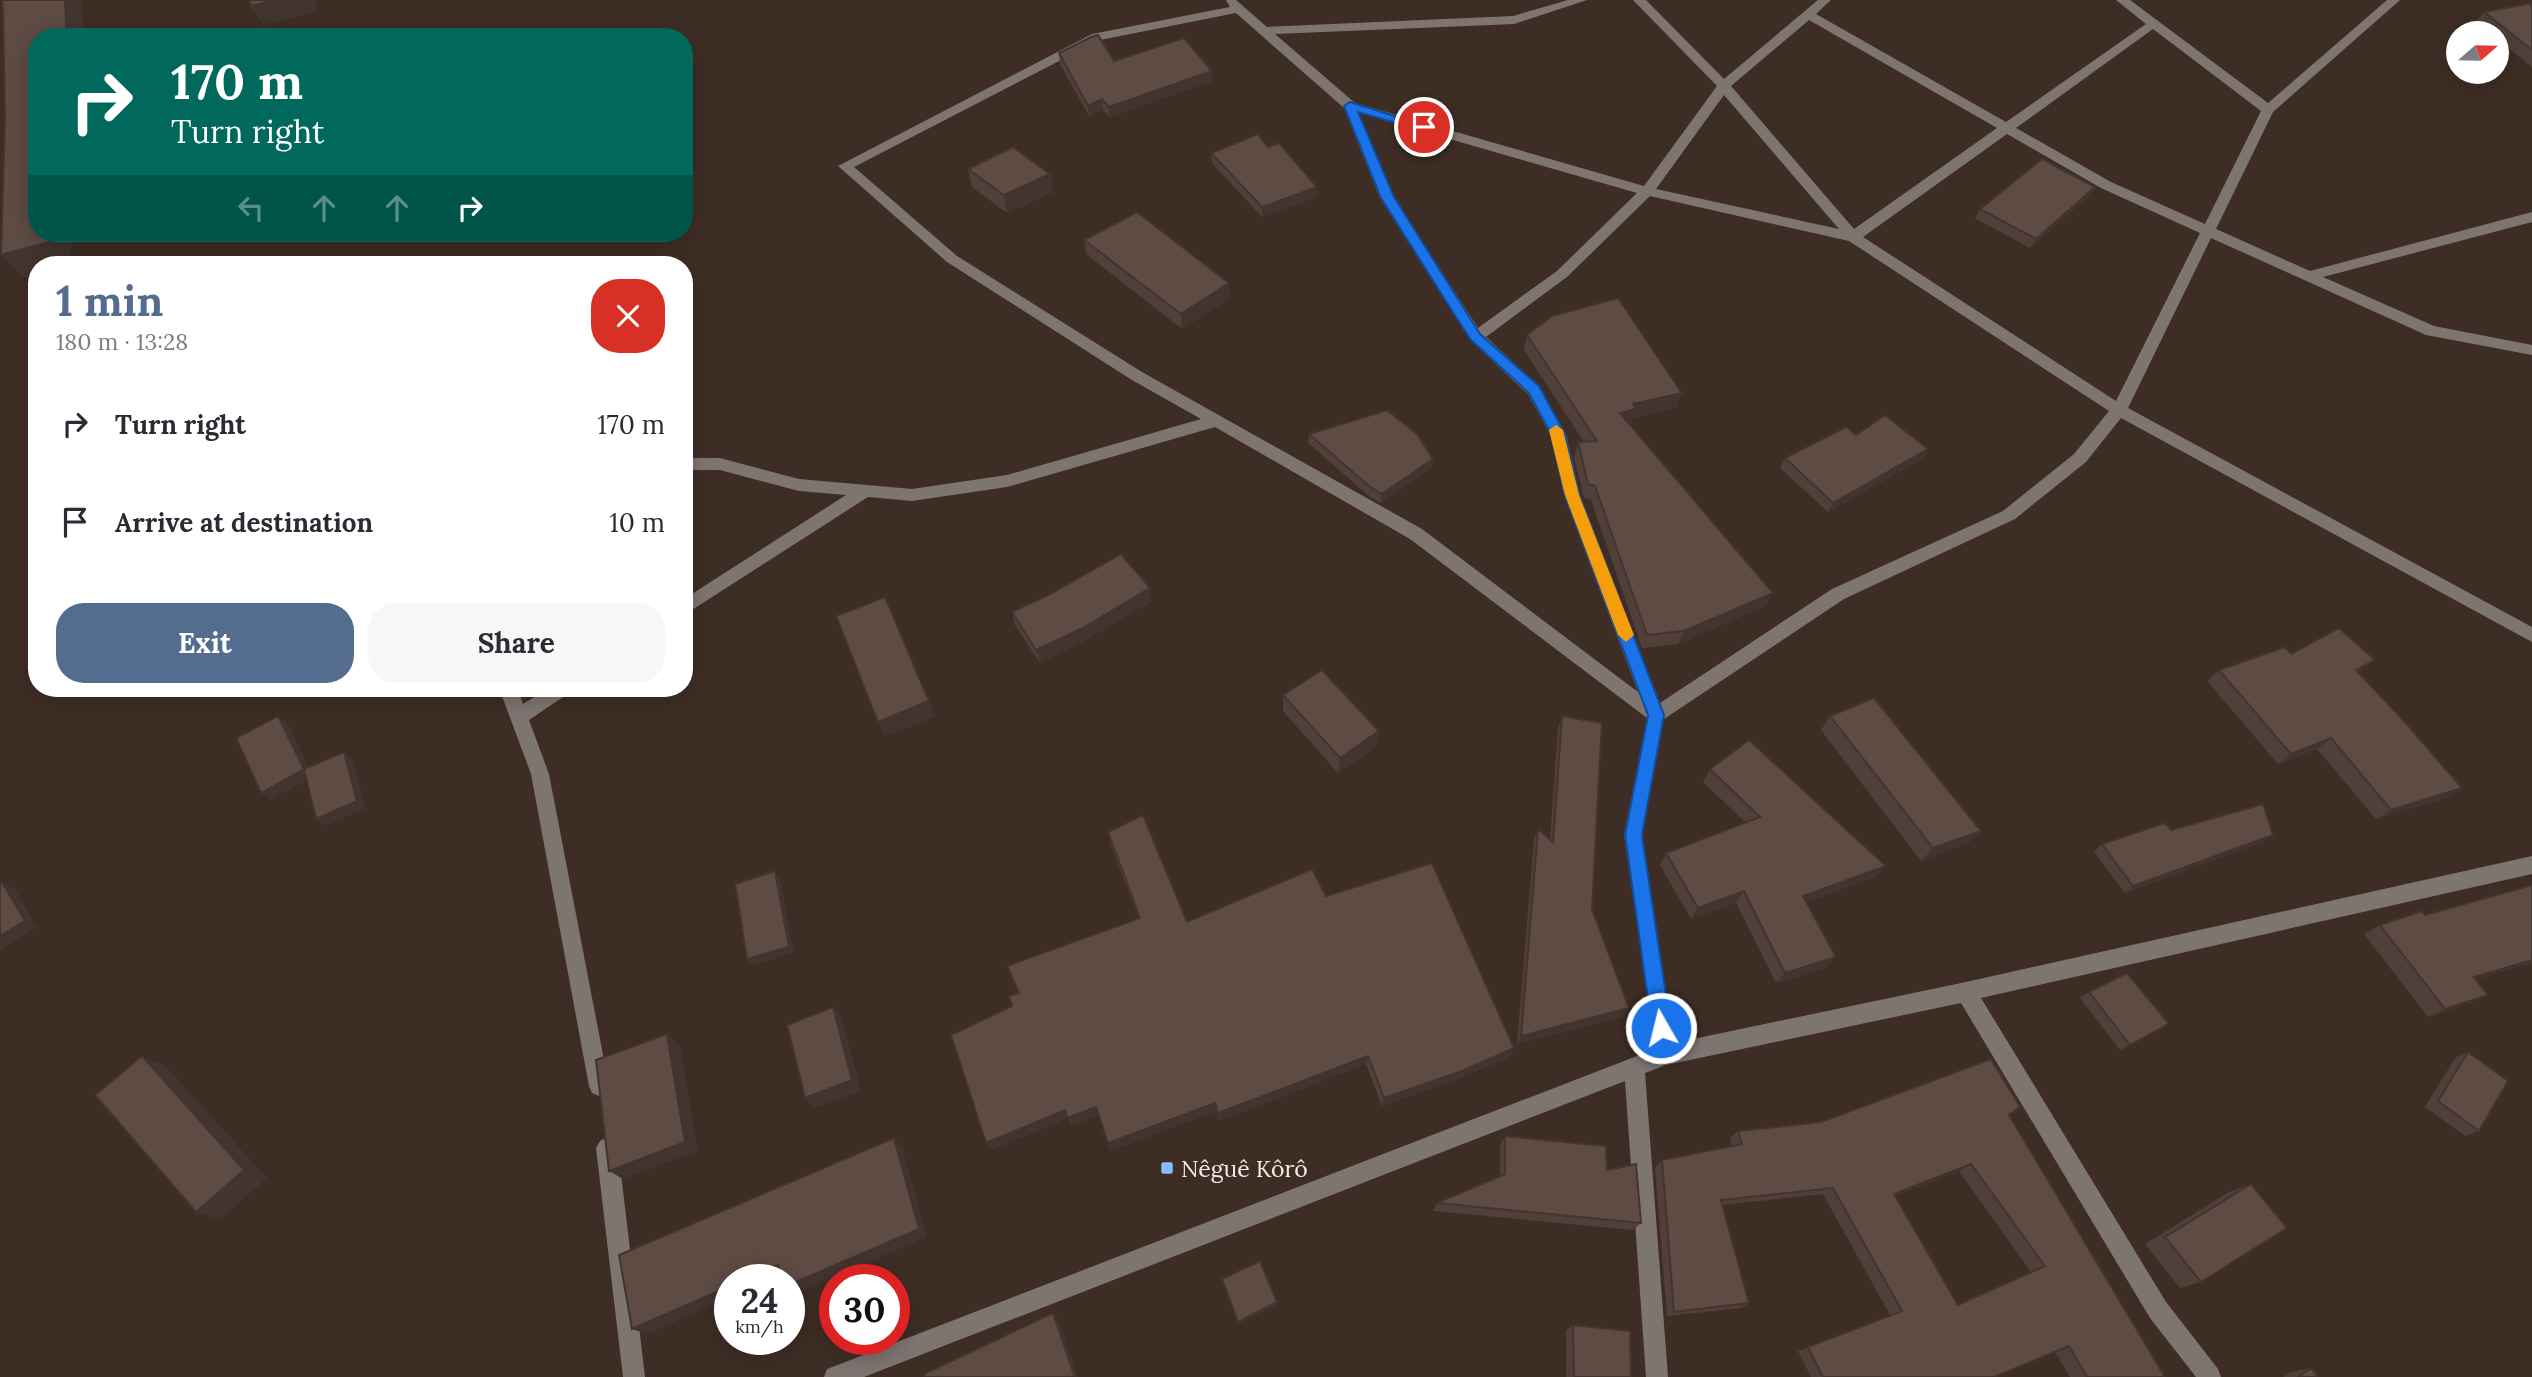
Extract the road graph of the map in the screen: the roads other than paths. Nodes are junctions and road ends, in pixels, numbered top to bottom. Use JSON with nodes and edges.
{"nodes":[{"id":1,"x":1581,"y":0,"type":"edge"},
{"id":2,"x":1639,"y":0,"type":"edge"},
{"id":3,"x":1825,"y":0,"type":"edge"},
{"id":4,"x":2122,"y":0,"type":"edge"},
{"id":5,"x":2394,"y":0,"type":"edge"},
{"id":6,"x":1233,"y":4,"type":"edge"},
{"id":7,"x":1808,"y":14,"type":"junction"},
{"id":8,"x":2153,"y":24,"type":"junction"},
{"id":9,"x":1263,"y":31,"type":"junction"},
{"id":10,"x":1724,"y":86,"type":"junction"},
{"id":11,"x":1350,"y":106,"type":"junction"},
{"id":12,"x":2268,"y":110,"type":"junction"},
{"id":13,"x":2006,"y":128,"type":"junction"},
{"id":14,"x":1647,"y":191,"type":"junction"},
{"id":15,"x":2532,"y":217,"type":"edge"},
{"id":16,"x":2208,"y":231,"type":"junction"},
{"id":17,"x":1853,"y":237,"type":"junction"},
{"id":18,"x":2308,"y":276,"type":"junction"},
{"id":19,"x":1476,"y":337,"type":"junction"},
{"id":20,"x":2532,"y":349,"type":"edge"},
{"id":21,"x":2119,"y":410,"type":"junction"},
{"id":22,"x":1217,"y":421,"type":"junction"},
{"id":23,"x":693,"y":464,"type":"edge"},
{"id":24,"x":864,"y":491,"type":"junction"},
{"id":25,"x":693,"y":602,"type":"edge"},
{"id":26,"x":2532,"y":635,"type":"edge"},
{"id":27,"x":511,"y":697,"type":"edge"},
{"id":28,"x":549,"y":697,"type":"edge"},
{"id":29,"x":1656,"y":715,"type":"junction"},
{"id":30,"x":518,"y":717,"type":"junction"},
{"id":31,"x":2532,"y":865,"type":"edge"},
{"id":32,"x":1966,"y":992,"type":"junction"},
{"id":33,"x":1666,"y":1055,"type":"junction"},
{"id":34,"x":1634,"y":1067,"type":"junction"},
{"id":35,"x":602,"y":1107,"type":"edge"},
{"id":36,"x":605,"y":1134,"type":"edge"},
{"id":37,"x":634,"y":1377,"type":"edge"},
{"id":38,"x":835,"y":1377,"type":"edge"},
{"id":39,"x":1657,"y":1377,"type":"edge"},
{"id":40,"x":2210,"y":1377,"type":"edge"}],
"edges":[{"from":1,"to":9,"type":"street"},
{"from":2,"to":10,"type":"street"},
{"from":3,"to":7,"type":"street"},
{"from":4,"to":8,"type":"street"},
{"from":5,"to":12,"type":"street"},
{"from":6,"to":9,"type":"street"},
{"from":6,"to":22,"type":"street"},
{"from":7,"to":10,"type":"street"},
{"from":7,"to":13,"type":"street"},
{"from":8,"to":12,"type":"street"},
{"from":8,"to":13,"type":"street"},
{"from":9,"to":11,"type":"street"},
{"from":10,"to":14,"type":"street"},
{"from":10,"to":17,"type":"street"},
{"from":11,"to":14,"type":"street"},
{"from":11,"to":19,"type":"street"},
{"from":12,"to":16,"type":"street"},
{"from":13,"to":16,"type":"street"},
{"from":13,"to":17,"type":"street"},
{"from":14,"to":17,"type":"street"},
{"from":14,"to":19,"type":"street"},
{"from":15,"to":18,"type":"street"},
{"from":16,"to":18,"type":"street"},
{"from":16,"to":21,"type":"street"},
{"from":17,"to":21,"type":"street"},
{"from":18,"to":20,"type":"street"},
{"from":19,"to":29,"type":"street"},
{"from":21,"to":26,"type":"street"},
{"from":21,"to":29,"type":"street"},
{"from":22,"to":24,"type":"street"},
{"from":22,"to":29,"type":"street"},
{"from":23,"to":24,"type":"street"},
{"from":24,"to":25,"type":"street"},
{"from":27,"to":30,"type":"street"},
{"from":28,"to":30,"type":"street"},
{"from":29,"to":33,"type":"street"},
{"from":30,"to":35,"type":"street"},
{"from":31,"to":32,"type":"street"},
{"from":32,"to":33,"type":"street"},
{"from":32,"to":40,"type":"street"},
{"from":33,"to":34,"type":"street"},
{"from":34,"to":38,"type":"street"},
{"from":34,"to":39,"type":"street"},
{"from":36,"to":37,"type":"street"}]}
